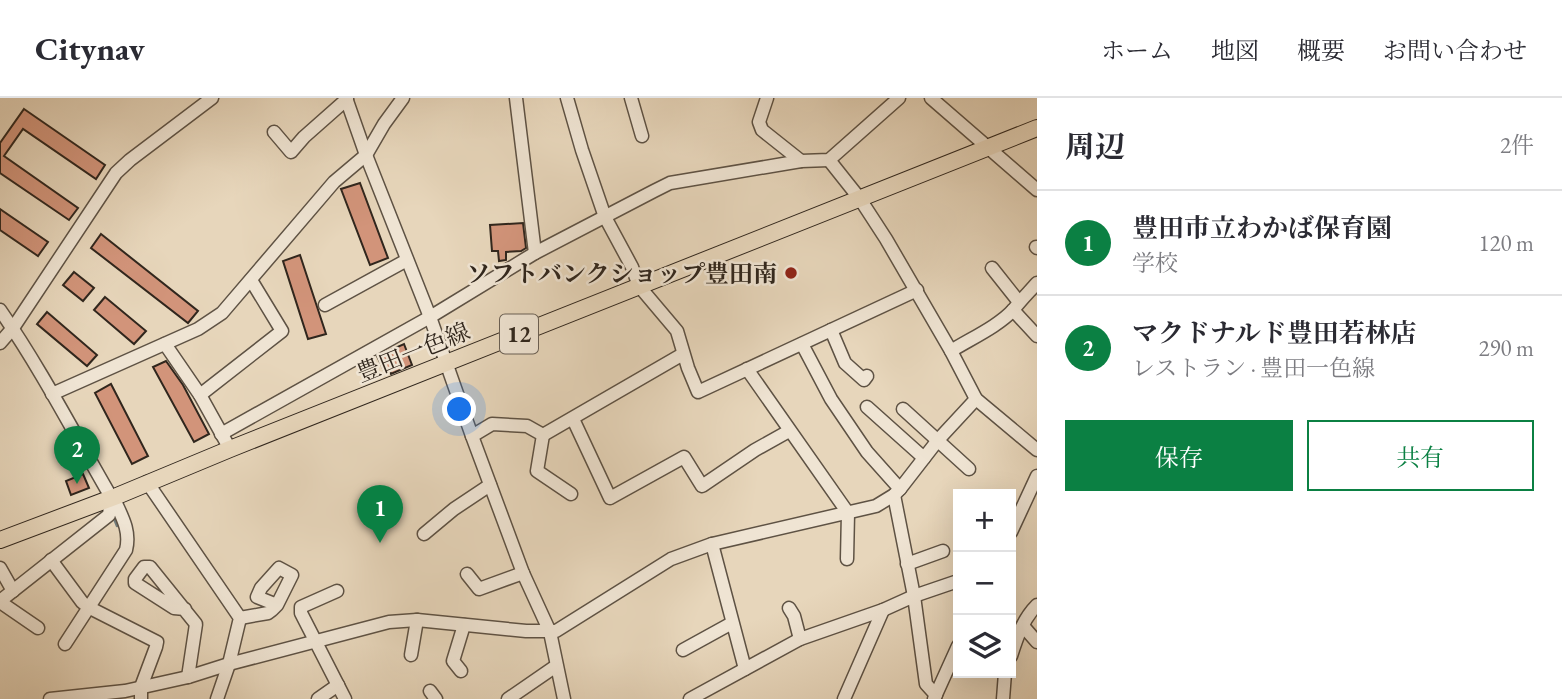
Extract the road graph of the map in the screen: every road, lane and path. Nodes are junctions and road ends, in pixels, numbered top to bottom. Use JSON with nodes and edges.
{"nodes":[{"id":1,"x":212,"y":98,"type":"edge"},
{"id":2,"x":403,"y":98,"type":"edge"},
{"id":3,"x":516,"y":98,"type":"edge"},
{"id":4,"x":567,"y":98,"type":"edge"},
{"id":5,"x":632,"y":98,"type":"edge"},
{"id":6,"x":767,"y":98,"type":"edge"},
{"id":7,"x":899,"y":98,"type":"edge"},
{"id":8,"x":931,"y":98,"type":"edge"},
{"id":9,"x":347,"y":99,"type":"edge"},
{"id":10,"x":1037,"y":128,"type":"edge"},
{"id":11,"x":274,"y":132,"type":"dead end"},
{"id":12,"x":642,"y":136,"type":"dead end"},
{"id":13,"x":989,"y":147,"type":"junction"},
{"id":14,"x":366,"y":155,"type":"junction"},
{"id":15,"x":829,"y":160,"type":"junction"},
{"id":16,"x":801,"y":161,"type":"junction"},
{"id":17,"x":1037,"y":190,"type":"edge"},
{"id":18,"x":860,"y":199,"type":"junction"},
{"id":19,"x":605,"y":217,"type":"junction"},
{"id":20,"x":535,"y":253,"type":"junction"},
{"id":21,"x":407,"y":260,"type":"junction"},
{"id":22,"x":992,"y":268,"type":"dead end"},
{"id":23,"x":251,"y":280,"type":"junction"},
{"id":24,"x":1037,"y":283,"type":"edge"},
{"id":25,"x":639,"y":286,"type":"junction"},
{"id":26,"x":917,"y":290,"type":"junction"},
{"id":27,"x":325,"y":305,"type":"dead end"},
{"id":28,"x":1016,"y":306,"type":"junction"},
{"id":29,"x":0,"y":310,"type":"edge"},
{"id":30,"x":430,"y":317,"type":"junction"},
{"id":31,"x":13,"y":328,"type":"junction"},
{"id":32,"x":831,"y":330,"type":"junction"},
{"id":33,"x":1037,"y":336,"type":"edge"},
{"id":34,"x":0,"y":343,"type":"edge"},
{"id":35,"x":165,"y":344,"type":"junction"},
{"id":36,"x":802,"y":344,"type":"junction"},
{"id":37,"x":951,"y":351,"type":"junction"},
{"id":38,"x":683,"y":354,"type":"junction"},
{"id":39,"x":447,"y":363,"type":"junction"},
{"id":40,"x":747,"y":369,"type":"junction"},
{"id":41,"x":867,"y":376,"type":"dead end"},
{"id":42,"x":52,"y":394,"type":"junction"},
{"id":43,"x":200,"y":395,"type":"junction"},
{"id":44,"x":976,"y":399,"type":"junction"},
{"id":45,"x":867,"y":407,"type":"dead end"},
{"id":46,"x":903,"y":409,"type":"dead end"},
{"id":47,"x":573,"y":419,"type":"junction"},
{"id":48,"x":789,"y":431,"type":"junction"},
{"id":49,"x":221,"y":434,"type":"junction"},
{"id":50,"x":543,"y":435,"type":"junction"},
{"id":51,"x":472,"y":436,"type":"junction"},
{"id":52,"x":938,"y":440,"type":"junction"},
{"id":53,"x":230,"y":449,"type":"junction"},
{"id":54,"x":1037,"y":450,"type":"edge"},
{"id":55,"x":924,"y":458,"type":"junction"},
{"id":56,"x":969,"y":469,"type":"dead end"},
{"id":57,"x":1037,"y":476,"type":"edge"},
{"id":58,"x":147,"y":482,"type":"junction"},
{"id":59,"x":490,"y":485,"type":"junction"},
{"id":60,"x":897,"y":492,"type":"junction"},
{"id":61,"x":570,"y":494,"type":"dead end"},
{"id":62,"x":112,"y":497,"type":"junction"},
{"id":63,"x":848,"y":513,"type":"junction"},
{"id":64,"x":1016,"y":521,"type":"edge"},
{"id":65,"x":424,"y":534,"type":"dead end"},
{"id":66,"x":0,"y":540,"type":"edge"},
{"id":67,"x":712,"y":544,"type":"junction"},
{"id":68,"x":943,"y":551,"type":"dead end"},
{"id":69,"x":846,"y":559,"type":"dead end"},
{"id":70,"x":51,"y":560,"type":"junction"},
{"id":71,"x":907,"y":564,"type":"junction"},
{"id":72,"x":0,"y":568,"type":"edge"},
{"id":73,"x":523,"y":573,"type":"junction"},
{"id":74,"x":467,"y":574,"type":"dead end"},
{"id":75,"x":953,"y":583,"type":"edge"},
{"id":76,"x":13,"y":591,"type":"junction"},
{"id":77,"x":337,"y":591,"type":"dead end"},
{"id":78,"x":914,"y":596,"type":"junction"},
{"id":79,"x":0,"y":601,"type":"edge"},
{"id":80,"x":278,"y":605,"type":"dead end"},
{"id":81,"x":1037,"y":605,"type":"edge"},
{"id":82,"x":88,"y":607,"type":"junction"},
{"id":83,"x":789,"y":608,"type":"dead end"},
{"id":84,"x":185,"y":609,"type":"dead end"},
{"id":85,"x":883,"y":610,"type":"junction"},
{"id":86,"x":240,"y":618,"type":"junction"},
{"id":87,"x":417,"y":620,"type":"junction"},
{"id":88,"x":732,"y":623,"type":"junction"},
{"id":89,"x":464,"y":625,"type":"junction"},
{"id":90,"x":1023,"y":626,"type":"junction"},
{"id":91,"x":38,"y":628,"type":"dead end"},
{"id":92,"x":550,"y":632,"type":"junction"},
{"id":93,"x":800,"y":639,"type":"junction"},
{"id":94,"x":315,"y":642,"type":"junction"},
{"id":95,"x":1037,"y":642,"type":"edge"},
{"id":96,"x":65,"y":644,"type":"dead end"},
{"id":97,"x":1016,"y":644,"type":"edge"},
{"id":98,"x":684,"y":650,"type":"dead end"},
{"id":99,"x":411,"y":654,"type":"dead end"},
{"id":100,"x":953,"y":657,"type":"edge"},
{"id":101,"x":229,"y":664,"type":"junction"},
{"id":102,"x":556,"y":666,"type":"junction"},
{"id":103,"x":745,"y":669,"type":"junction"},
{"id":104,"x":461,"y":671,"type":"dead end"},
{"id":105,"x":188,"y":677,"type":"junction"},
{"id":106,"x":1004,"y":678,"type":"edge"},
{"id":107,"x":338,"y":685,"type":"junction"},
{"id":108,"x":141,"y":693,"type":"edge"},
{"id":109,"x":87,"y":697,"type":"edge"},
{"id":110,"x":935,"y":697,"type":"edge"},
{"id":111,"x":50,"y":699,"type":"edge"},
{"id":112,"x":217,"y":699,"type":"edge"},
{"id":113,"x":318,"y":699,"type":"edge"},
{"id":114,"x":345,"y":699,"type":"edge"},
{"id":115,"x":508,"y":699,"type":"edge"},
{"id":116,"x":564,"y":699,"type":"edge"},
{"id":117,"x":690,"y":699,"type":"edge"},
{"id":118,"x":844,"y":699,"type":"edge"},
{"id":119,"x":1003,"y":699,"type":"edge"}],
"edges":[{"from":1,"to":31,"type":"street"},
{"from":2,"to":14,"type":"street"},
{"from":3,"to":20,"type":"street"},
{"from":4,"to":19,"type":"street"},
{"from":5,"to":12,"type":"street"},
{"from":6,"to":16,"type":"street"},
{"from":7,"to":15,"type":"street"},
{"from":8,"to":13,"type":"street"},
{"from":9,"to":11,"type":"street"},
{"from":9,"to":14,"type":"street"},
{"from":10,"to":13,"type":"main road","name":"豊田一色線","number":"12"},
{"from":13,"to":17,"type":"street"},
{"from":13,"to":18,"type":"main road","name":"豊田一色線","number":"12"},
{"from":14,"to":21,"type":"street"},
{"from":14,"to":23,"type":"street"},
{"from":15,"to":16,"type":"street"},
{"from":15,"to":18,"type":"street"},
{"from":16,"to":19,"type":"street"},
{"from":18,"to":25,"type":"main road","name":"豊田一色線","number":"12"},
{"from":18,"to":26,"type":"street"},
{"from":19,"to":20,"type":"street"},
{"from":19,"to":25,"type":"street"},
{"from":20,"to":30,"type":"street"},
{"from":21,"to":27,"type":"street"},
{"from":21,"to":30,"type":"street"},
{"from":22,"to":28,"type":"street"},
{"from":23,"to":35,"type":"street"},
{"from":23,"to":43,"type":"street"},
{"from":24,"to":28,"type":"street"},
{"from":25,"to":38,"type":"street"},
{"from":25,"to":39,"type":"main road","name":"豊田一色線","number":"12"},
{"from":26,"to":32,"type":"street"},
{"from":26,"to":37,"type":"street"},
{"from":28,"to":33,"type":"street"},
{"from":28,"to":37,"type":"street"},
{"from":29,"to":31,"type":"street"},
{"from":30,"to":39,"type":"street"},
{"from":30,"to":49,"type":"street"},
{"from":31,"to":34,"type":"street"},
{"from":31,"to":42,"type":"street"},
{"from":32,"to":36,"type":"street"},
{"from":32,"to":41,"type":"street"},
{"from":35,"to":42,"type":"street"},
{"from":35,"to":43,"type":"street"},
{"from":36,"to":40,"type":"street"},
{"from":36,"to":60,"type":"street"},
{"from":37,"to":44,"type":"street"},
{"from":38,"to":40,"type":"street"},
{"from":38,"to":47,"type":"street"},
{"from":39,"to":51,"type":"street"},
{"from":39,"to":53,"type":"main road","name":"豊田一色線","number":"12"},
{"from":40,"to":48,"type":"street"},
{"from":42,"to":62,"type":"street"},
{"from":43,"to":49,"type":"street"},
{"from":44,"to":52,"type":"street"},
{"from":44,"to":54,"type":"street"},
{"from":45,"to":55,"type":"street"},
{"from":46,"to":52,"type":"street"},
{"from":47,"to":48,"type":"street"},
{"from":47,"to":50,"type":"street"},
{"from":48,"to":63,"type":"street"},
{"from":49,"to":53,"type":"street"},
{"from":50,"to":51,"type":"street"},
{"from":50,"to":61,"type":"street"},
{"from":51,"to":59,"type":"street"},
{"from":52,"to":55,"type":"street"},
{"from":52,"to":56,"type":"street"},
{"from":53,"to":58,"type":"main road","name":"豊田一色線","number":"12"},
{"from":55,"to":60,"type":"street"},
{"from":57,"to":64,"type":"street"},
{"from":58,"to":62,"type":"main road","name":"豊田一色線","number":"12"},
{"from":58,"to":86,"type":"street"},
{"from":59,"to":65,"type":"street"},
{"from":59,"to":73,"type":"street"},
{"from":60,"to":63,"type":"street"},
{"from":60,"to":71,"type":"street"},
{"from":62,"to":66,"type":"main road","name":"豊田一色線","number":"12"},
{"from":62,"to":70,"type":"street"},
{"from":62,"to":82,"type":"street"},
{"from":63,"to":67,"type":"street"},
{"from":63,"to":69,"type":"street"},
{"from":67,"to":88,"type":"street"},
{"from":67,"to":92,"type":"street"},
{"from":68,"to":71,"type":"street"},
{"from":70,"to":76,"type":"street"},
{"from":70,"to":82,"type":"street"},
{"from":71,"to":78,"type":"street"},
{"from":72,"to":76,"type":"street"},
{"from":73,"to":74,"type":"street"},
{"from":73,"to":92,"type":"street"},
{"from":75,"to":78,"type":"street"},
{"from":76,"to":79,"type":"street"},
{"from":77,"to":94,"type":"street"},
{"from":78,"to":85,"type":"street"},
{"from":78,"to":110,"type":"street"},
{"from":79,"to":91,"type":"street"},
{"from":80,"to":86,"type":"street"},
{"from":81,"to":90,"type":"street"},
{"from":82,"to":96,"type":"street"},
{"from":82,"to":108,"type":"street"},
{"from":83,"to":93,"type":"street"},
{"from":84,"to":105,"type":"street"},
{"from":85,"to":93,"type":"street"},
{"from":85,"to":118,"type":"street"},
{"from":86,"to":101,"type":"street"},
{"from":87,"to":89,"type":"street"},
{"from":87,"to":94,"type":"street"},
{"from":87,"to":99,"type":"street"},
{"from":88,"to":98,"type":"street"},
{"from":88,"to":103,"type":"street"},
{"from":89,"to":92,"type":"street"},
{"from":89,"to":104,"type":"street"},
{"from":90,"to":95,"type":"street"},
{"from":90,"to":97,"type":"street"},
{"from":92,"to":102,"type":"street"},
{"from":93,"to":103,"type":"street"},
{"from":94,"to":101,"type":"street"},
{"from":94,"to":107,"type":"street"},
{"from":100,"to":110,"type":"street"},
{"from":101,"to":105,"type":"street"},
{"from":101,"to":112,"type":"street"},
{"from":102,"to":115,"type":"street"},
{"from":102,"to":116,"type":"street"},
{"from":103,"to":117,"type":"street"},
{"from":105,"to":108,"type":"street"},
{"from":106,"to":119,"type":"street"},
{"from":107,"to":113,"type":"street"},
{"from":107,"to":114,"type":"street"},
{"from":108,"to":109,"type":"street"},
{"from":109,"to":111,"type":"street"}]}
